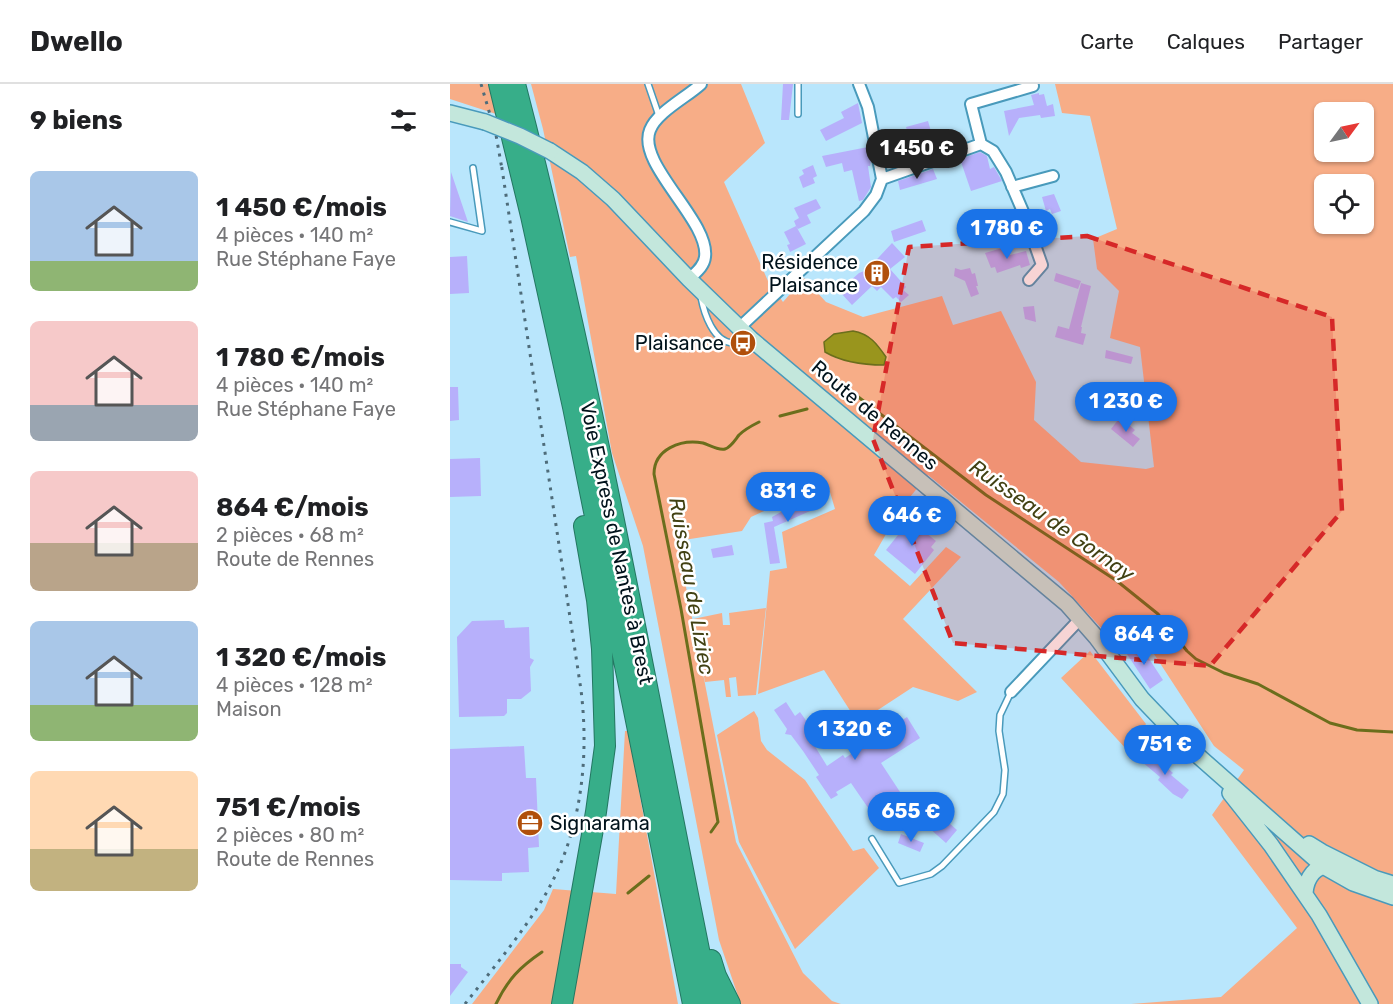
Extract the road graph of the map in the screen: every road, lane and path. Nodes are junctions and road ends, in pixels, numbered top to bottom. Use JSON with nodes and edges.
{"nodes":[{"id":1,"x":499,"y":84,"type":"edge"},
{"id":2,"x":515,"y":84,"type":"edge"},
{"id":3,"x":648,"y":84,"type":"edge"},
{"id":4,"x":701,"y":84,"type":"edge"},
{"id":5,"x":798,"y":84,"type":"edge"},
{"id":6,"x":859,"y":84,"type":"edge"},
{"id":7,"x":1033,"y":86,"type":"dead end"},
{"id":8,"x":450,"y":112,"type":"edge"},
{"id":9,"x":798,"y":114,"type":"dead end"},
{"id":10,"x":659,"y":116,"type":"junction"},
{"id":11,"x":981,"y":144,"type":"junction"},
{"id":12,"x":474,"y":168,"type":"dead end"},
{"id":13,"x":1053,"y":176,"type":"dead end"},
{"id":14,"x":882,"y":179,"type":"junction"},
{"id":15,"x":1012,"y":187,"type":"junction"},
{"id":16,"x":450,"y":222,"type":"edge"},
{"id":17,"x":1029,"y":280,"type":"dead end"},
{"id":18,"x":694,"y":284,"type":"junction"},
{"id":19,"x":739,"y":328,"type":"junction"},
{"id":20,"x":751,"y":339,"type":"junction"},
{"id":21,"x":573,"y":407,"type":"junction"},
{"id":22,"x":1080,"y":619,"type":"junction"},
{"id":23,"x":1011,"y":692,"type":"joint"},
{"id":24,"x":1210,"y":767,"type":"junction"},
{"id":25,"x":1270,"y":818,"type":"junction"},
{"id":26,"x":872,"y":839,"type":"dead end"},
{"id":27,"x":1323,"y":866,"type":"junction"},
{"id":28,"x":1376,"y":879,"type":"junction"},
{"id":29,"x":1353,"y":883,"type":"junction"},
{"id":30,"x":1393,"y":884,"type":"edge"},
{"id":31,"x":1305,"y":893,"type":"junction"},
{"id":32,"x":1393,"y":897,"type":"edge"},
{"id":33,"x":690,"y":905,"type":"junction"},
{"id":34,"x":1320,"y":915,"type":"junction"},
{"id":35,"x":562,"y":1004,"type":"edge"},
{"id":36,"x":693,"y":1004,"type":"edge"},
{"id":37,"x":710,"y":1004,"type":"edge"},
{"id":38,"x":730,"y":1004,"type":"edge"},
{"id":39,"x":1370,"y":1004,"type":"edge"}],
"edges":[{"from":1,"to":21,"type":"highway","name":"Voie Express de Nantes à Brest"},
{"from":2,"to":33,"type":"highway","name":"Voie Express de Nantes à Brest"},
{"from":3,"to":10,"type":"lane"},
{"from":4,"to":10,"type":"street"},
{"from":5,"to":9,"type":"lane"},
{"from":6,"to":14,"type":"street"},
{"from":7,"to":11,"type":"street"},
{"from":8,"to":18,"type":"main road","name":"Route de Rennes","bridge":true},
{"from":10,"to":18,"type":"street"},
{"from":11,"to":14,"type":"street"},
{"from":11,"to":15,"type":"street"},
{"from":12,"to":16,"type":"lane"},
{"from":13,"to":15,"type":"street"},
{"from":14,"to":19,"type":"street"},
{"from":15,"to":17,"type":"street"},
{"from":18,"to":19,"type":"main road","name":"Route de Rennes"},
{"from":18,"to":20,"type":"lane"},
{"from":19,"to":20,"type":"main road","name":"Route de Rennes"},
{"from":20,"to":22,"type":"main road","name":"Route de Rennes"},
{"from":21,"to":35,"type":"highway"},
{"from":21,"to":36,"type":"highway","name":"Voie Express de Nantes à Brest"},
{"from":22,"to":23,"type":"street"},
{"from":22,"to":24,"type":"main road","name":"Route de Rennes"},
{"from":23,"to":26,"type":"lane"},
{"from":24,"to":25,"type":"main road","name":"Route de Rennes"},
{"from":24,"to":31,"type":"main road"},
{"from":25,"to":27,"type":"main road","name":"Route de Rennes"},
{"from":25,"to":28,"type":"main road","name":"Route de Rennes"},
{"from":27,"to":28,"type":"main road","name":"Route de Rennes"},
{"from":27,"to":29,"type":"main road","name":"Route de Rennes"},
{"from":27,"to":31,"type":"main road"},
{"from":28,"to":30,"type":"main road","name":"Route de Rennes"},
{"from":29,"to":32,"type":"main road","name":"Route de Rennes"},
{"from":29,"to":34,"type":"main road"},
{"from":31,"to":34,"type":"main road"},
{"from":33,"to":37,"type":"highway","name":"Voie Express de Nantes à Brest"},
{"from":33,"to":38,"type":"highway"},
{"from":34,"to":39,"type":"main road"}]}
